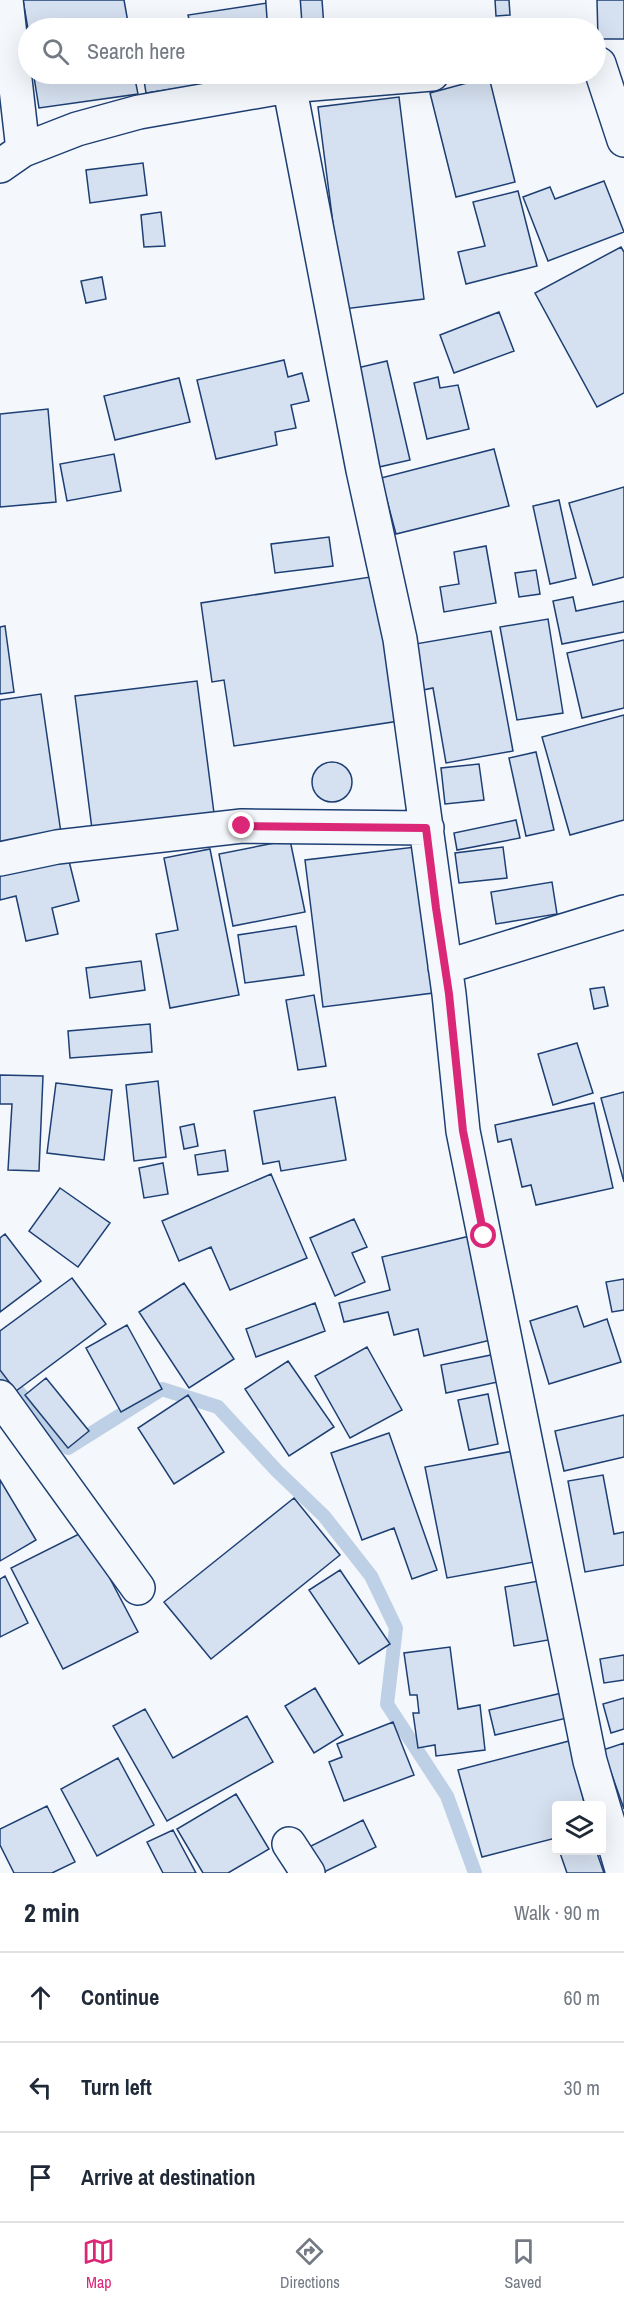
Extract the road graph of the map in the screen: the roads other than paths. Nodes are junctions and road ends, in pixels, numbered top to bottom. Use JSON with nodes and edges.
{"nodes":[{"id":1,"x":6,"y":0,"type":"edge"},
{"id":2,"x":283,"y":0,"type":"edge"},
{"id":3,"x":284,"y":18,"type":"edge"},
{"id":4,"x":606,"y":65,"type":"edge"},
{"id":5,"x":269,"y":84,"type":"edge"},
{"id":6,"x":289,"y":84,"type":"edge"},
{"id":7,"x":624,"y":140,"type":"edge"},
{"id":8,"x":12,"y":158,"type":"edge"},
{"id":9,"x":426,"y":828,"type":"junction"},
{"id":10,"x":0,"y":859,"type":"edge"},
{"id":11,"x":624,"y":912,"type":"edge"},
{"id":12,"x":445,"y":967,"type":"junction"},
{"id":13,"x":0,"y":1397,"type":"edge"},
{"id":14,"x":138,"y":1588,"type":"dead end"},
{"id":15,"x":289,"y":1844,"type":"dead end"},
{"id":16,"x":308,"y":1873,"type":"edge"},
{"id":17,"x":623,"y":1873,"type":"edge"}],
"edges":[{"from":1,"to":8,"type":"street"},
{"from":2,"to":3,"type":"street"},
{"from":4,"to":7,"type":"street"},
{"from":5,"to":8,"type":"street"},
{"from":6,"to":9,"type":"street"},
{"from":9,"to":10,"type":"street"},
{"from":9,"to":12,"type":"street"},
{"from":11,"to":12,"type":"street"},
{"from":12,"to":17,"type":"street"},
{"from":13,"to":14,"type":"street"},
{"from":15,"to":16,"type":"street"}]}
